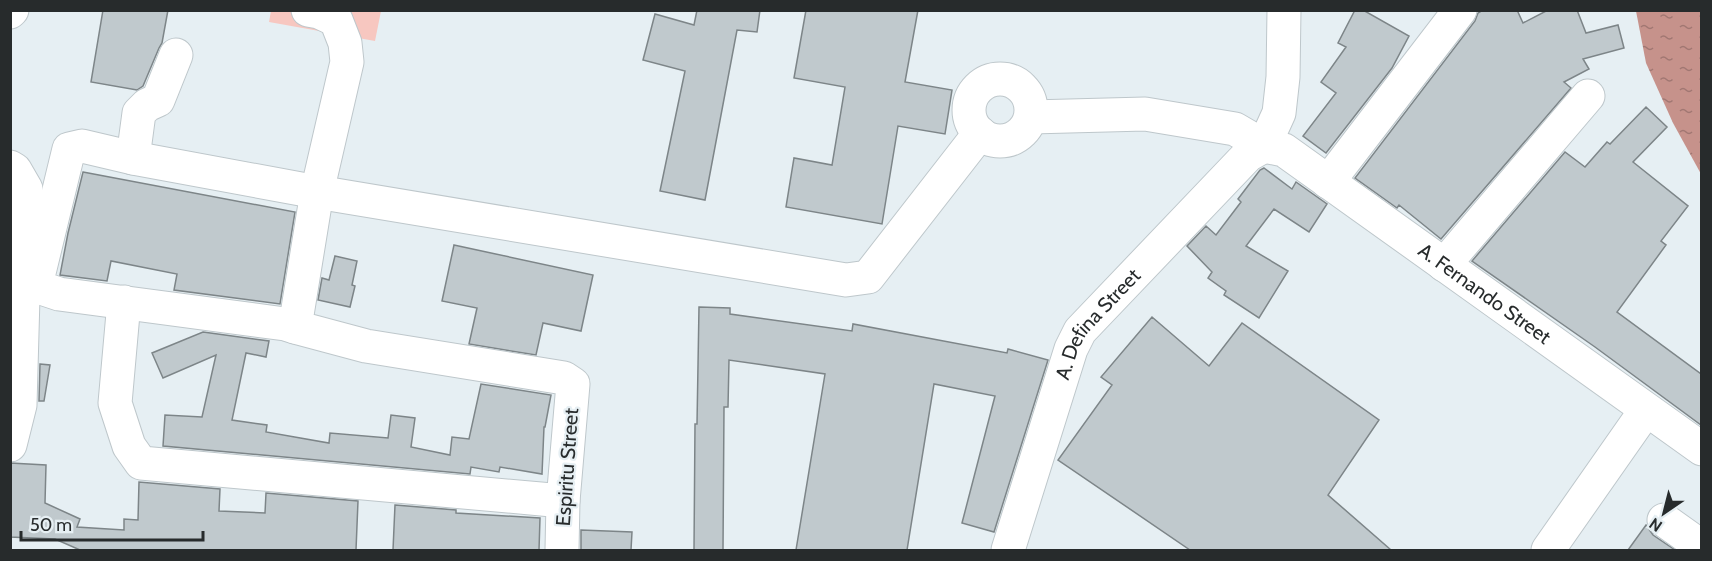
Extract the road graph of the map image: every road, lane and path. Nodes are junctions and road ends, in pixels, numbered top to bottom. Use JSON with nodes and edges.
{"nodes":[{"id":1,"x":308,"y":10,"type":"edge"},
{"id":2,"x":1284,"y":10,"type":"edge"},
{"id":3,"x":1460,"y":10,"type":"edge"},
{"id":4,"x":176,"y":55,"type":"dead end"},
{"id":5,"x":1588,"y":96,"type":"dead end"},
{"id":6,"x":1031,"y":117,"type":"junction"},
{"id":7,"x":980,"y":134,"type":"junction"},
{"id":8,"x":1264,"y":146,"type":"junction"},
{"id":9,"x":133,"y":158,"type":"junction"},
{"id":10,"x":13,"y":168,"type":"edge"},
{"id":11,"x":1328,"y":182,"type":"junction"},
{"id":12,"x":317,"y":192,"type":"junction"},
{"id":13,"x":17,"y":259,"type":"edge"},
{"id":14,"x":1444,"y":265,"type":"junction"},
{"id":15,"x":124,"y":302,"type":"junction"},
{"id":16,"x":295,"y":327,"type":"junction"},
{"id":17,"x":1646,"y":410,"type":"junction"},
{"id":18,"x":14,"y":413,"type":"edge"},
{"id":19,"x":10,"y":445,"type":"edge"},
{"id":20,"x":1701,"y":449,"type":"edge"},
{"id":21,"x":563,"y":501,"type":"junction"},
{"id":22,"x":1664,"y":520,"type":"dead end"},
{"id":23,"x":1701,"y":547,"type":"edge"},
{"id":24,"x":562,"y":550,"type":"edge"},
{"id":25,"x":1008,"y":550,"type":"edge"},
{"id":26,"x":1548,"y":550,"type":"edge"}],
"edges":[{"from":1,"to":12,"type":"street"},
{"from":2,"to":8,"type":"street"},
{"from":3,"to":11,"type":"street"},
{"from":4,"to":9,"type":"street"},
{"from":5,"to":14,"type":"street"},
{"from":6,"to":7,"type":"street"},
{"from":6,"to":7,"type":"street"},
{"from":6,"to":8,"type":"street","name":"A. Fernando Street"},
{"from":7,"to":12,"type":"street"},
{"from":8,"to":11,"type":"street","name":"A. Fernando Street"},
{"from":8,"to":25,"type":"street","name":"A. Defina Street"},
{"from":9,"to":12,"type":"street"},
{"from":9,"to":15,"type":"street"},
{"from":10,"to":13,"type":"street"},
{"from":11,"to":14,"type":"street","name":"A. Fernando Street"},
{"from":12,"to":16,"type":"street"},
{"from":13,"to":18,"type":"street"},
{"from":14,"to":17,"type":"street","name":"A. Fernando Street"},
{"from":15,"to":16,"type":"street"},
{"from":15,"to":21,"type":"street"},
{"from":16,"to":21,"type":"street","name":"Espiritu Street"},
{"from":17,"to":20,"type":"street","name":"A. Fernando Street"},
{"from":17,"to":26,"type":"street"},
{"from":18,"to":19,"type":"street"},
{"from":21,"to":24,"type":"street","name":"Espiritu Street"},
{"from":22,"to":23,"type":"street"}]}
